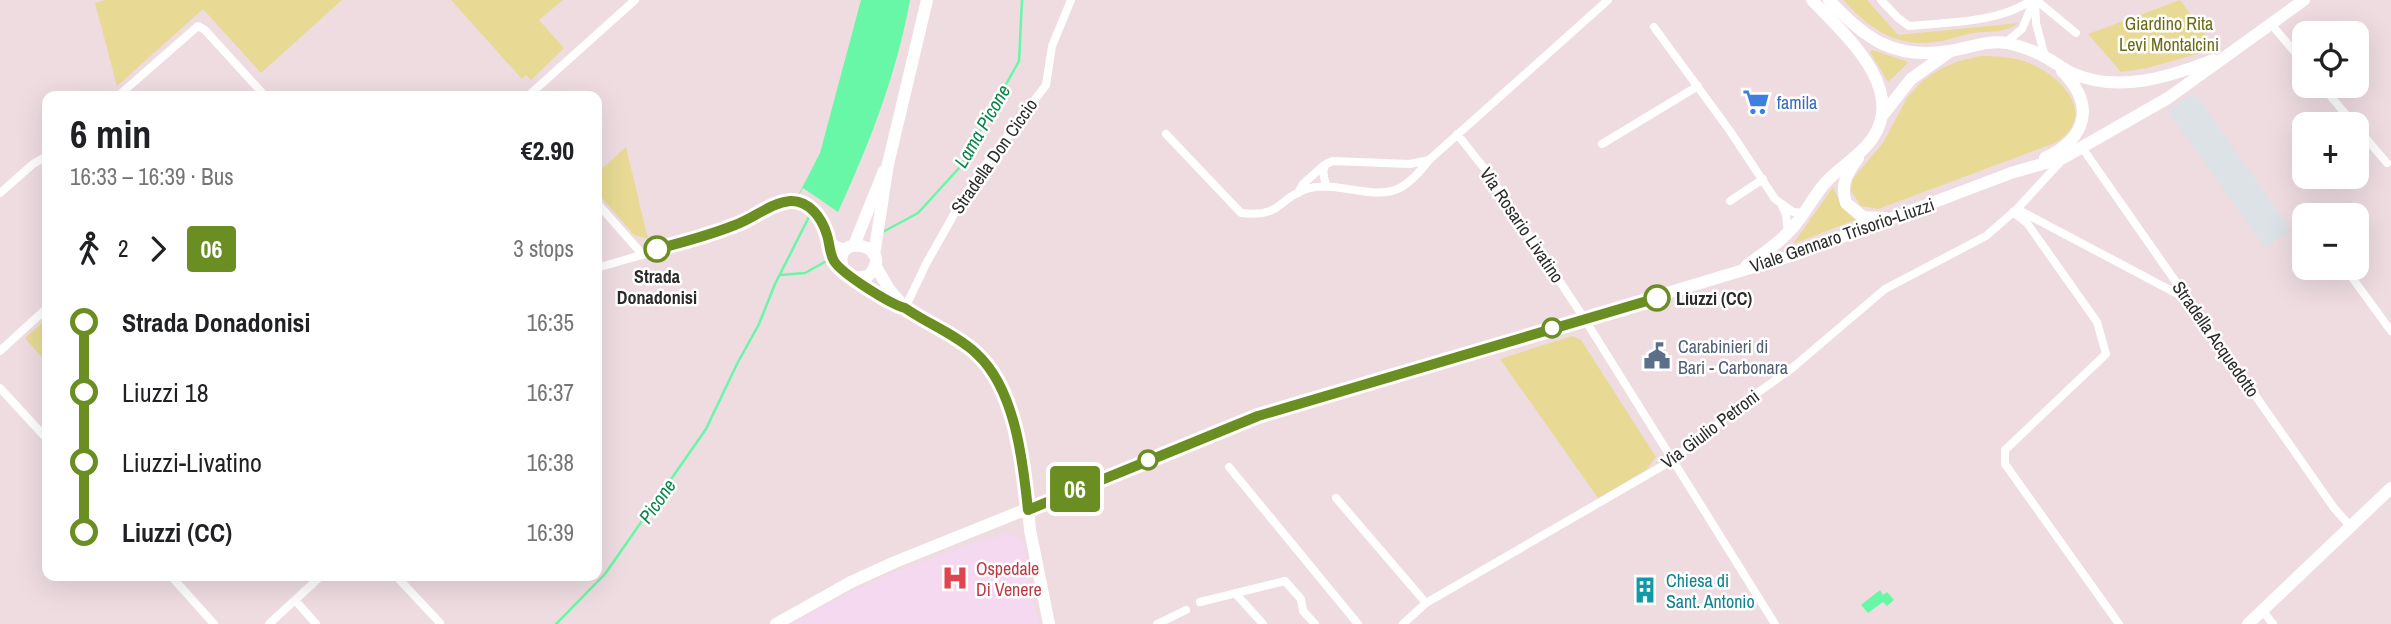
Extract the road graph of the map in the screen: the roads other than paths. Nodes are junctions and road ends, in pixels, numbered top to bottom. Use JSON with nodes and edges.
{"nodes":[{"id":1,"x":635,"y":0,"type":"edge"},
{"id":2,"x":927,"y":0,"type":"edge"},
{"id":3,"x":1071,"y":0,"type":"edge"},
{"id":4,"x":1608,"y":0,"type":"edge"},
{"id":5,"x":1812,"y":0,"type":"edge"},
{"id":6,"x":1829,"y":0,"type":"edge"},
{"id":7,"x":1881,"y":0,"type":"edge"},
{"id":8,"x":2034,"y":0,"type":"edge"},
{"id":9,"x":2304,"y":0,"type":"edge"},
{"id":10,"x":2271,"y":24,"type":"junction"},
{"id":11,"x":1654,"y":27,"type":"dead end"},
{"id":12,"x":2076,"y":33,"type":"dead end"},
{"id":13,"x":2005,"y":43,"type":"junction"},
{"id":14,"x":2292,"y":49,"type":"edge"},
{"id":15,"x":1949,"y":51,"type":"junction"},
{"id":16,"x":2230,"y":54,"type":"junction"},
{"id":17,"x":2050,"y":60,"type":"junction"},
{"id":18,"x":2145,"y":80,"type":"junction"},
{"id":19,"x":1698,"y":86,"type":"junction"},
{"id":20,"x":124,"y":91,"type":"edge"},
{"id":21,"x":260,"y":91,"type":"edge"},
{"id":22,"x":534,"y":91,"type":"edge"},
{"id":23,"x":2332,"y":98,"type":"edge"},
{"id":24,"x":2142,"y":112,"type":"junction"},
{"id":25,"x":2344,"y":112,"type":"edge"},
{"id":26,"x":1880,"y":120,"type":"junction"},
{"id":27,"x":1166,"y":134,"type":"dead end"},
{"id":28,"x":1457,"y":134,"type":"junction"},
{"id":29,"x":2369,"y":142,"type":"edge"},
{"id":30,"x":1602,"y":144,"type":"dead end"},
{"id":31,"x":1866,"y":147,"type":"junction"},
{"id":32,"x":2083,"y":149,"type":"junction"},
{"id":33,"x":2063,"y":158,"type":"junction"},
{"id":34,"x":42,"y":159,"type":"edge"},
{"id":35,"x":1429,"y":160,"type":"junction"},
{"id":36,"x":2387,"y":163,"type":"dead end"},
{"id":37,"x":888,"y":164,"type":"junction"},
{"id":38,"x":1326,"y":164,"type":"junction"},
{"id":39,"x":2011,"y":173,"type":"junction"},
{"id":40,"x":1763,"y":179,"type":"junction"},
{"id":41,"x":1326,"y":187,"type":"junction"},
{"id":42,"x":0,"y":193,"type":"edge"},
{"id":43,"x":1298,"y":193,"type":"junction"},
{"id":44,"x":1730,"y":201,"type":"dead end"},
{"id":45,"x":1782,"y":206,"type":"junction"},
{"id":46,"x":602,"y":210,"type":"edge"},
{"id":47,"x":2015,"y":211,"type":"junction"},
{"id":48,"x":1805,"y":213,"type":"junction"},
{"id":49,"x":1902,"y":215,"type":"junction"},
{"id":50,"x":1788,"y":233,"type":"junction"},
{"id":51,"x":827,"y":235,"type":"junction"},
{"id":52,"x":851,"y":246,"type":"junction"},
{"id":53,"x":642,"y":254,"type":"junction"},
{"id":54,"x":875,"y":260,"type":"junction"},
{"id":55,"x":602,"y":266,"type":"edge"},
{"id":56,"x":1737,"y":272,"type":"junction"},
{"id":57,"x":850,"y":274,"type":"junction"},
{"id":58,"x":2354,"y":280,"type":"edge"},
{"id":59,"x":2189,"y":300,"type":"junction"},
{"id":60,"x":905,"y":308,"type":"junction"},
{"id":61,"x":42,"y":313,"type":"edge"},
{"id":62,"x":1584,"y":318,"type":"junction"},
{"id":63,"x":2391,"y":331,"type":"edge"},
{"id":64,"x":0,"y":351,"type":"edge"},
{"id":65,"x":0,"y":388,"type":"edge"},
{"id":66,"x":42,"y":434,"type":"edge"},
{"id":67,"x":1671,"y":461,"type":"junction"},
{"id":68,"x":1229,"y":467,"type":"dead end"},
{"id":69,"x":2391,"y":488,"type":"edge"},
{"id":70,"x":1336,"y":498,"type":"dead end"},
{"id":71,"x":1028,"y":510,"type":"junction"},
{"id":72,"x":2351,"y":527,"type":"junction"},
{"id":73,"x":175,"y":581,"type":"edge"},
{"id":74,"x":316,"y":581,"type":"edge"},
{"id":75,"x":401,"y":581,"type":"edge"},
{"id":76,"x":1235,"y":593,"type":"junction"},
{"id":77,"x":295,"y":600,"type":"junction"},
{"id":78,"x":1200,"y":601,"type":"dead end"},
{"id":79,"x":1426,"y":603,"type":"junction"},
{"id":80,"x":1186,"y":610,"type":"dead end"},
{"id":81,"x":2262,"y":610,"type":"junction"},
{"id":82,"x":440,"y":622,"type":"edge"},
{"id":83,"x":214,"y":624,"type":"edge"},
{"id":84,"x":269,"y":624,"type":"edge"},
{"id":85,"x":316,"y":624,"type":"edge"},
{"id":86,"x":776,"y":624,"type":"edge"},
{"id":87,"x":1049,"y":624,"type":"edge"},
{"id":88,"x":1157,"y":624,"type":"edge"},
{"id":89,"x":1263,"y":624,"type":"edge"},
{"id":90,"x":1315,"y":624,"type":"edge"},
{"id":91,"x":1358,"y":624,"type":"edge"},
{"id":92,"x":1403,"y":624,"type":"edge"},
{"id":93,"x":1775,"y":624,"type":"edge"},
{"id":94,"x":2119,"y":624,"type":"edge"},
{"id":95,"x":2248,"y":624,"type":"edge"},
{"id":96,"x":2273,"y":624,"type":"edge"}],
"edges":[{"from":1,"to":22,"type":"street"},
{"from":2,"to":37,"type":"main road"},
{"from":3,"to":60,"type":"street","name":"Stradella Don Ciccio"},
{"from":4,"to":28,"type":"street"},
{"from":5,"to":26,"type":"main road"},
{"from":6,"to":15,"type":"main road"},
{"from":7,"to":8,"type":"street"},
{"from":8,"to":12,"type":"street"},
{"from":8,"to":13,"type":"street"},
{"from":8,"to":17,"type":"street"},
{"from":9,"to":10,"type":"main road"},
{"from":10,"to":14,"type":"street"},
{"from":10,"to":16,"type":"main road"},
{"from":11,"to":19,"type":"street"},
{"from":13,"to":15,"type":"main road"},
{"from":13,"to":17,"type":"main road"},
{"from":15,"to":26,"type":"main road"},
{"from":16,"to":18,"type":"main road"},
{"from":16,"to":24,"type":"main road"},
{"from":17,"to":18,"type":"main road"},
{"from":17,"to":39,"type":"main road"},
{"from":18,"to":24,"type":"main road"},
{"from":19,"to":30,"type":"street"},
{"from":19,"to":40,"type":"street"},
{"from":20,"to":21,"type":"street"},
{"from":23,"to":25,"type":"street"},
{"from":24,"to":32,"type":"main road"},
{"from":26,"to":31,"type":"main road"},
{"from":27,"to":43,"type":"street"},
{"from":28,"to":35,"type":"street"},
{"from":28,"to":62,"type":"street","name":"Via Rosario Livatino"},
{"from":29,"to":36,"type":"street"},
{"from":31,"to":48,"type":"main road"},
{"from":31,"to":49,"type":"main road"},
{"from":32,"to":33,"type":"main road","name":"Viale Gennaro Trisorio-Liuzzi"},
{"from":32,"to":59,"type":"street","name":"Stradella Acquedotto"},
{"from":33,"to":39,"type":"main road","name":"Viale Gennaro Trisorio-Liuzzi"},
{"from":33,"to":47,"type":"street","name":"Via Giulio Petroni"},
{"from":34,"to":42,"type":"street"},
{"from":35,"to":38,"type":"street"},
{"from":35,"to":41,"type":"street"},
{"from":37,"to":52,"type":"main road"},
{"from":37,"to":54,"type":"main road"},
{"from":38,"to":41,"type":"street"},
{"from":38,"to":43,"type":"street"},
{"from":39,"to":49,"type":"main road","name":"Viale Gennaro Trisorio-Liuzzi"},
{"from":40,"to":44,"type":"street"},
{"from":40,"to":45,"type":"street"},
{"from":41,"to":43,"type":"street"},
{"from":45,"to":48,"type":"street"},
{"from":45,"to":50,"type":"street"},
{"from":46,"to":53,"type":"street"},
{"from":47,"to":59,"type":"street"},
{"from":47,"to":67,"type":"street","name":"Via Giulio Petroni"},
{"from":47,"to":94,"type":"street"},
{"from":48,"to":50,"type":"main road"},
{"from":49,"to":56,"type":"main road","name":"Viale Gennaro Trisorio-Liuzzi"},
{"from":50,"to":56,"type":"main road"},
{"from":51,"to":52,"type":"street"},
{"from":51,"to":53,"type":"street"},
{"from":51,"to":57,"type":"street"},
{"from":52,"to":54,"type":"main road"},
{"from":52,"to":57,"type":"main road"},
{"from":53,"to":55,"type":"street"},
{"from":54,"to":57,"type":"main road"},
{"from":54,"to":60,"type":"main road"},
{"from":56,"to":62,"type":"main road","name":"Viale Gennaro Trisorio-Liuzzi"},
{"from":57,"to":60,"type":"main road"},
{"from":58,"to":63,"type":"street"},
{"from":59,"to":72,"type":"street","name":"Stradella Acquedotto"},
{"from":60,"to":71,"type":"main road"},
{"from":61,"to":64,"type":"street"},
{"from":62,"to":67,"type":"street","name":"Via Rosario Livatino"},
{"from":62,"to":71,"type":"main road","name":"Viale Gennaro Trisorio-Liuzzi"},
{"from":65,"to":66,"type":"street"},
{"from":67,"to":79,"type":"street","name":"Via Giulio Petroni"},
{"from":67,"to":93,"type":"street","name":"Via Rosario Livatino"},
{"from":68,"to":91,"type":"street"},
{"from":69,"to":72,"type":"main road"},
{"from":70,"to":79,"type":"street"},
{"from":71,"to":86,"type":"main road","name":"Viale Gennaro Trisorio-Liuzzi"},
{"from":71,"to":87,"type":"main road"},
{"from":72,"to":81,"type":"main road"},
{"from":73,"to":83,"type":"street"},
{"from":74,"to":77,"type":"street"},
{"from":75,"to":82,"type":"street"},
{"from":76,"to":78,"type":"street"},
{"from":76,"to":89,"type":"street"},
{"from":76,"to":90,"type":"street"},
{"from":77,"to":84,"type":"street"},
{"from":77,"to":85,"type":"street"},
{"from":79,"to":92,"type":"street","name":"Via Giulio Petroni"},
{"from":80,"to":88,"type":"street"},
{"from":81,"to":95,"type":"main road"},
{"from":81,"to":96,"type":"street"}]}
